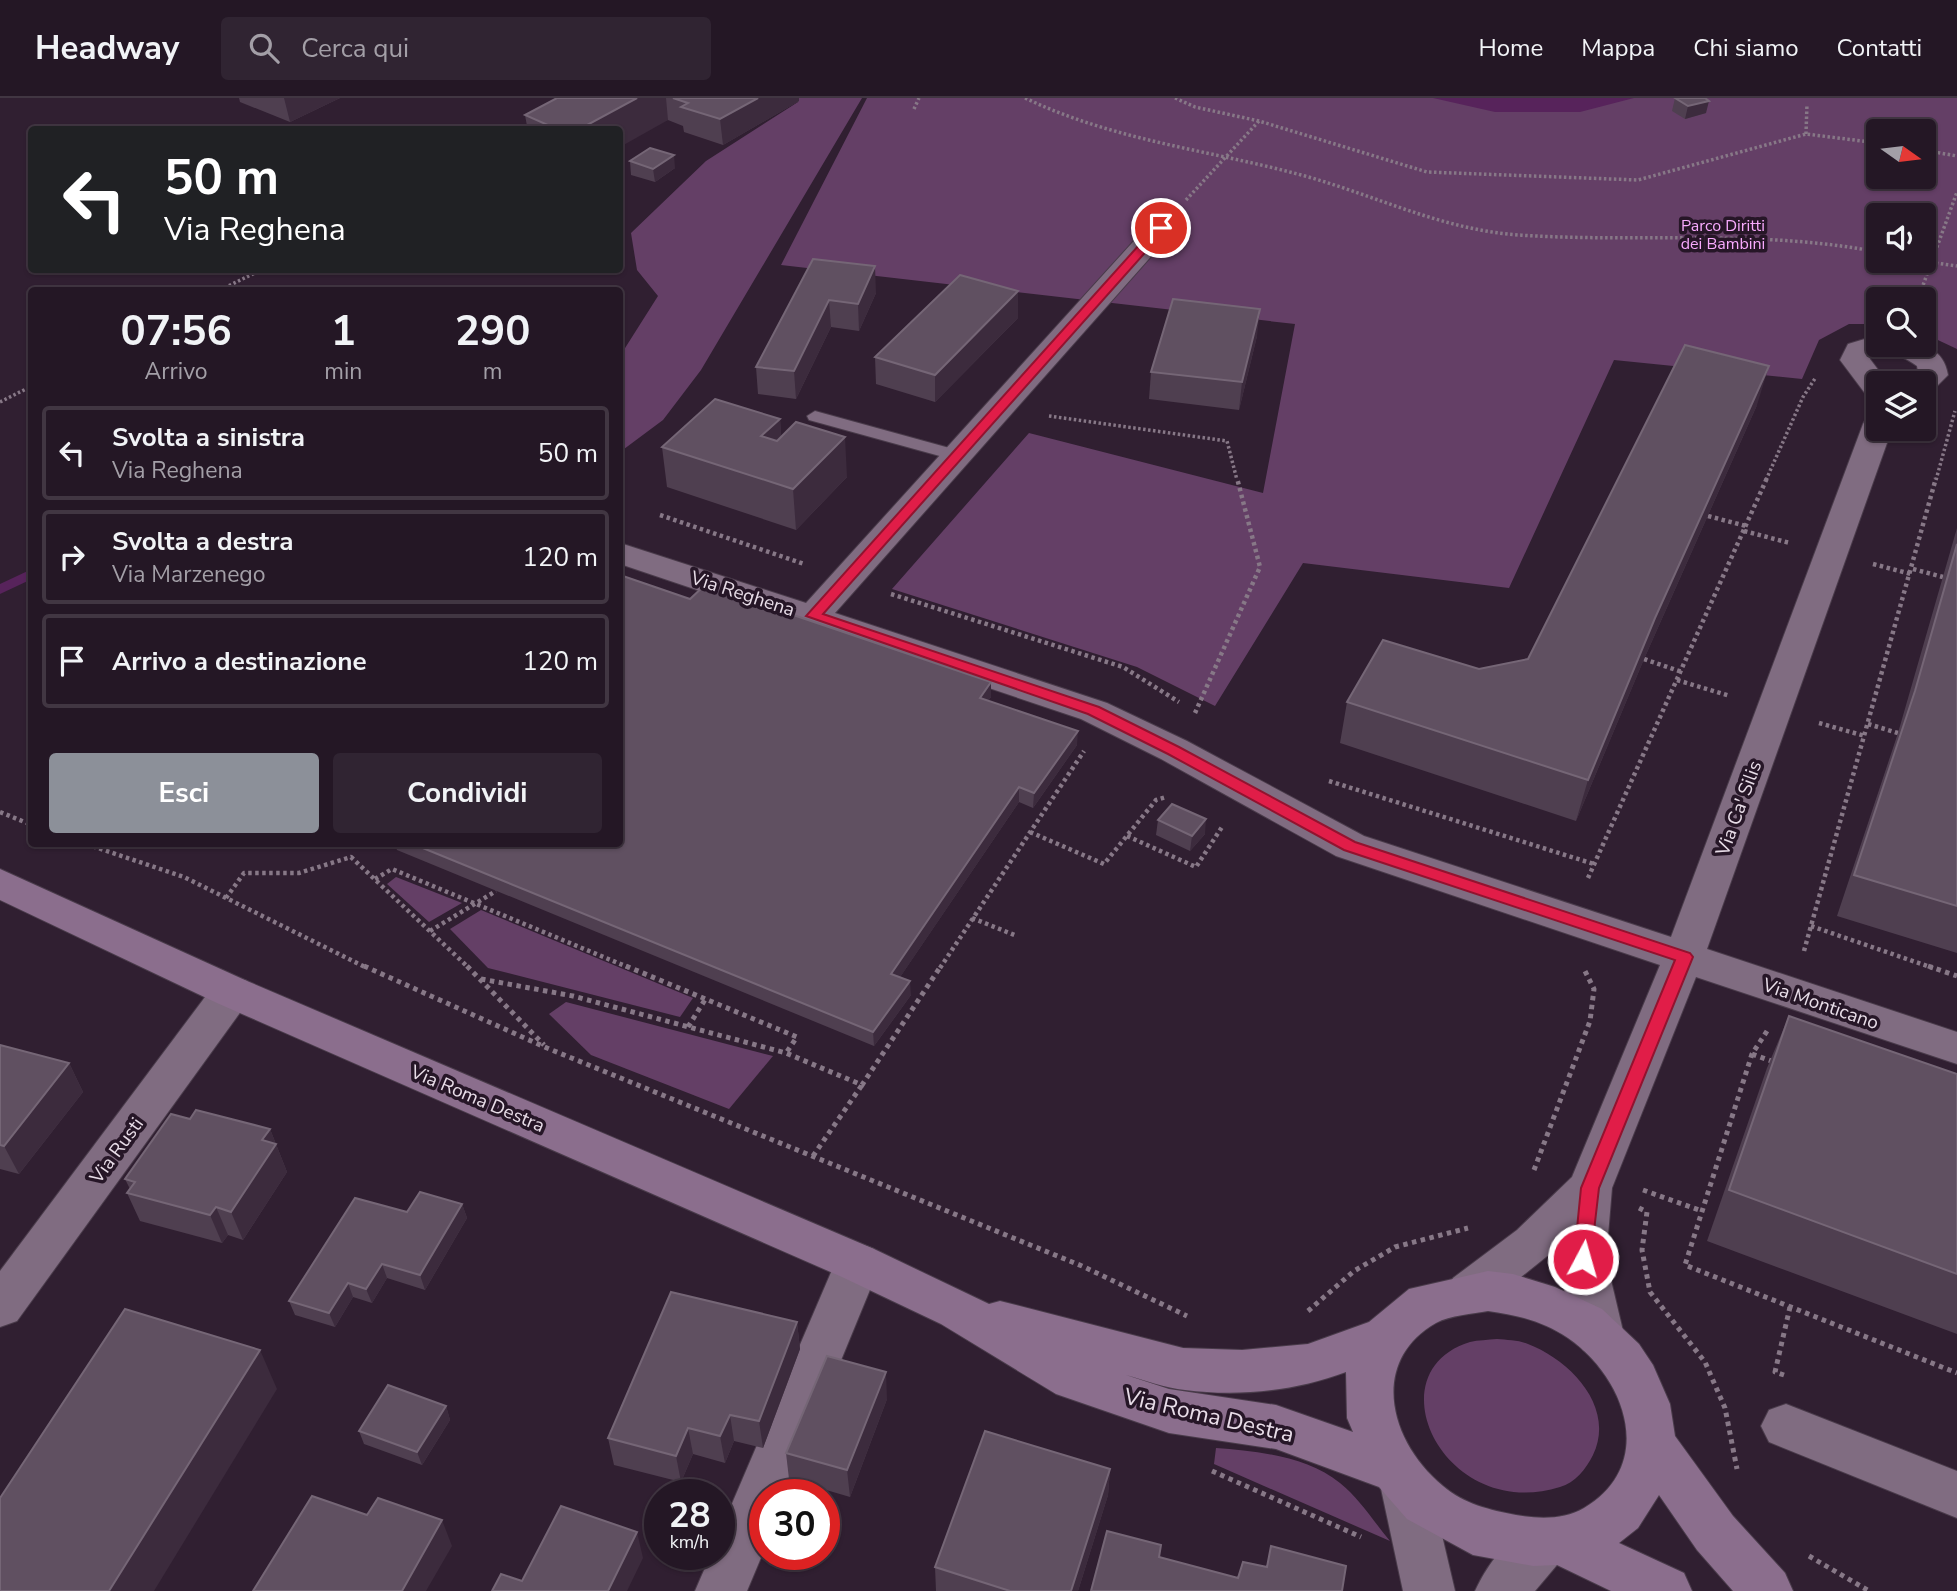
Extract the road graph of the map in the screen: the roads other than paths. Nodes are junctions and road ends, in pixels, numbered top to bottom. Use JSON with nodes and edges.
{"nodes":[{"id":1,"x":1170,"y":218,"type":"road end"},
{"id":2,"x":1866,"y":348,"type":"edge"},
{"id":3,"x":1924,"y":357,"type":"edge"},
{"id":4,"x":1932,"y":371,"type":"edge"},
{"id":5,"x":1866,"y":374,"type":"edge"},
{"id":6,"x":815,"y":416,"type":"dead end"},
{"id":7,"x":1872,"y":441,"type":"edge"},
{"id":8,"x":958,"y":456,"type":"junction"},
{"id":9,"x":623,"y":554,"type":"edge"},
{"id":10,"x":814,"y":616,"type":"junction"},
{"id":11,"x":0,"y":883,"type":"edge"},
{"id":12,"x":1685,"y":957,"type":"junction"},
{"id":13,"x":232,"y":992,"type":"junction"},
{"id":14,"x":1957,"y":1048,"type":"edge"},
{"id":15,"x":1590,"y":1188,"type":"junction"},
{"id":16,"x":858,"y":1263,"type":"junction"},
{"id":17,"x":1469,"y":1292,"type":"junction"},
{"id":18,"x":0,"y":1307,"type":"edge"},
{"id":19,"x":958,"y":1310,"type":"junction"},
{"id":20,"x":1600,"y":1335,"type":"junction"},
{"id":21,"x":1385,"y":1336,"type":"junction"},
{"id":22,"x":1786,"y":1426,"type":"dead end"},
{"id":23,"x":1651,"y":1442,"type":"junction"},
{"id":24,"x":1399,"y":1476,"type":"junction"},
{"id":25,"x":1957,"y":1495,"type":"edge"},
{"id":26,"x":1551,"y":1541,"type":"junction"},
{"id":27,"x":720,"y":1591,"type":"edge"},
{"id":28,"x":1429,"y":1591,"type":"edge"},
{"id":29,"x":1501,"y":1591,"type":"edge"},
{"id":30,"x":1666,"y":1591,"type":"edge"},
{"id":31,"x":1767,"y":1591,"type":"edge"}],
"edges":[{"from":1,"to":8,"type":"street"},
{"from":2,"to":5,"type":"street"},
{"from":3,"to":4,"type":"street"},
{"from":6,"to":8,"type":"lane"},
{"from":7,"to":12,"type":"street","name":"Via Ca' Silis"},
{"from":8,"to":10,"type":"street"},
{"from":9,"to":10,"type":"street","name":"Via Reghena"},
{"from":10,"to":12,"type":"street","name":"Via Reghena"},
{"from":11,"to":13,"type":"street","name":"Via Roma Destra"},
{"from":12,"to":14,"type":"street","name":"Via Monticano"},
{"from":12,"to":15,"type":"street","name":"Via Ca' Silis"},
{"from":13,"to":16,"type":"street","name":"Via Roma Destra"},
{"from":13,"to":18,"type":"street","name":"Via Rusti"},
{"from":15,"to":17,"type":"street","name":"Via Ca' Silis"},
{"from":15,"to":20,"type":"street","name":"Via Ca' Silis"},
{"from":16,"to":19,"type":"street","name":"Via Roma Destra"},
{"from":16,"to":27,"type":"street"},
{"from":17,"to":20,"type":"street","name":"Via Roma Destra"},
{"from":17,"to":21,"type":"street","name":"Via Roma Destra"},
{"from":19,"to":21,"type":"street","name":"Via Roma Destra"},
{"from":19,"to":24,"type":"street","name":"Via Roma Destra"},
{"from":20,"to":23,"type":"street","name":"Via Roma Destra"},
{"from":21,"to":24,"type":"street","name":"Via Roma Destra"},
{"from":22,"to":25,"type":"street"},
{"from":23,"to":26,"type":"street","name":"Via Roma Destra"},
{"from":23,"to":31,"type":"street","name":"Via Roma Destra"},
{"from":24,"to":26,"type":"street","name":"Via Roma Destra"},
{"from":24,"to":28,"type":"street"},
{"from":26,"to":29,"type":"street"},
{"from":26,"to":30,"type":"street","name":"Via Roma Destra"}]}
